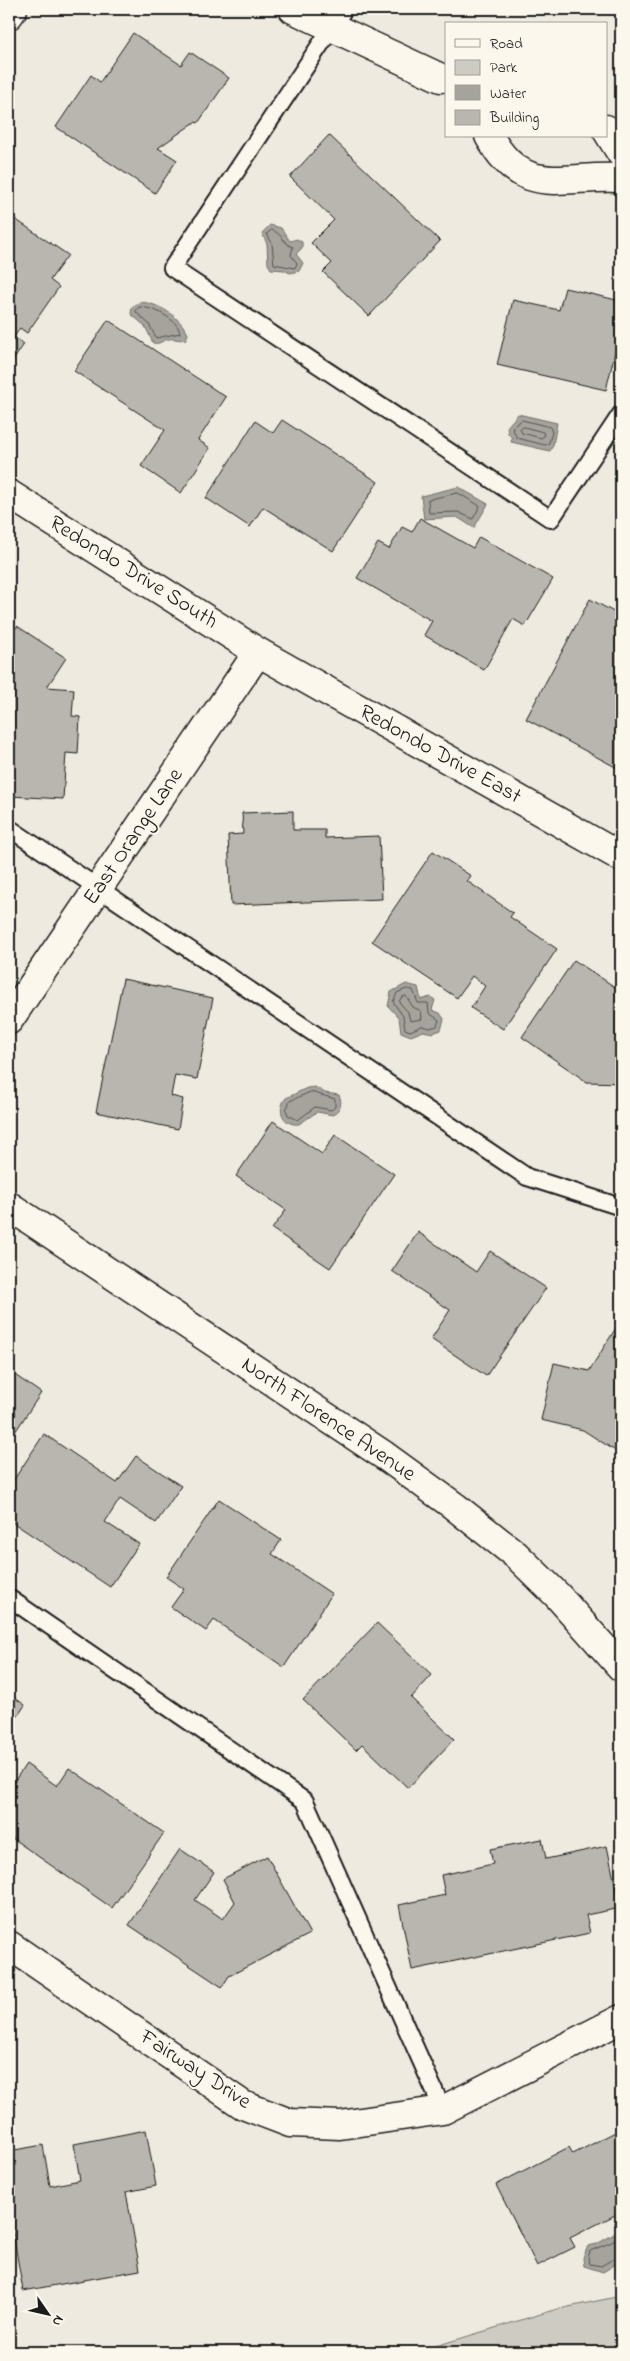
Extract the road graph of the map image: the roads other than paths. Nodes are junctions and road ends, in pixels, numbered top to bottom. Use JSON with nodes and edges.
{"nodes":[{"id":1,"x":13,"y":9,"type":"edge"},
{"id":2,"x":293,"y":9,"type":"edge"},
{"id":3,"x":9,"y":16,"type":"edge"},
{"id":4,"x":338,"y":18,"type":"edge"},
{"id":5,"x":445,"y":80,"type":"edge"},
{"id":6,"x":608,"y":132,"type":"edge"},
{"id":7,"x":489,"y":138,"type":"edge"},
{"id":8,"x":621,"y":153,"type":"edge"},
{"id":9,"x":621,"y":178,"type":"edge"},
{"id":10,"x":621,"y":414,"type":"edge"},
{"id":11,"x":9,"y":494,"type":"edge"},
{"id":12,"x":258,"y":652,"type":"junction"},
{"id":13,"x":9,"y":828,"type":"edge"},
{"id":14,"x":621,"y":857,"type":"edge"},
{"id":15,"x":99,"y":889,"type":"junction"},
{"id":16,"x":9,"y":1020,"type":"edge"},
{"id":17,"x":9,"y":1206,"type":"edge"},
{"id":18,"x":621,"y":1207,"type":"edge"},
{"id":19,"x":9,"y":1598,"type":"edge"},
{"id":20,"x":621,"y":1667,"type":"edge"},
{"id":21,"x":9,"y":1945,"type":"edge"},
{"id":22,"x":621,"y":2019,"type":"edge"},
{"id":23,"x":443,"y":2110,"type":"junction"}],
"edges":[{"from":1,"to":3,"type":"street"},
{"from":2,"to":4,"type":"street"},
{"from":4,"to":5,"type":"street"},
{"from":4,"to":10,"type":"lane"},
{"from":6,"to":8,"type":"street"},
{"from":7,"to":9,"type":"street"},
{"from":11,"to":12,"type":"street","name":"Redondo Drive South"},
{"from":12,"to":14,"type":"street","name":"Redondo Drive East"},
{"from":12,"to":15,"type":"street","name":"East Orange Lane"},
{"from":13,"to":15,"type":"lane"},
{"from":15,"to":16,"type":"street","name":"East Orange Lane"},
{"from":15,"to":18,"type":"lane"},
{"from":17,"to":20,"type":"street","name":"North Florence Avenue"},
{"from":19,"to":23,"type":"lane"},
{"from":21,"to":23,"type":"street","name":"Fairway Drive"},
{"from":22,"to":23,"type":"street","name":"Fairway Drive"}]}
